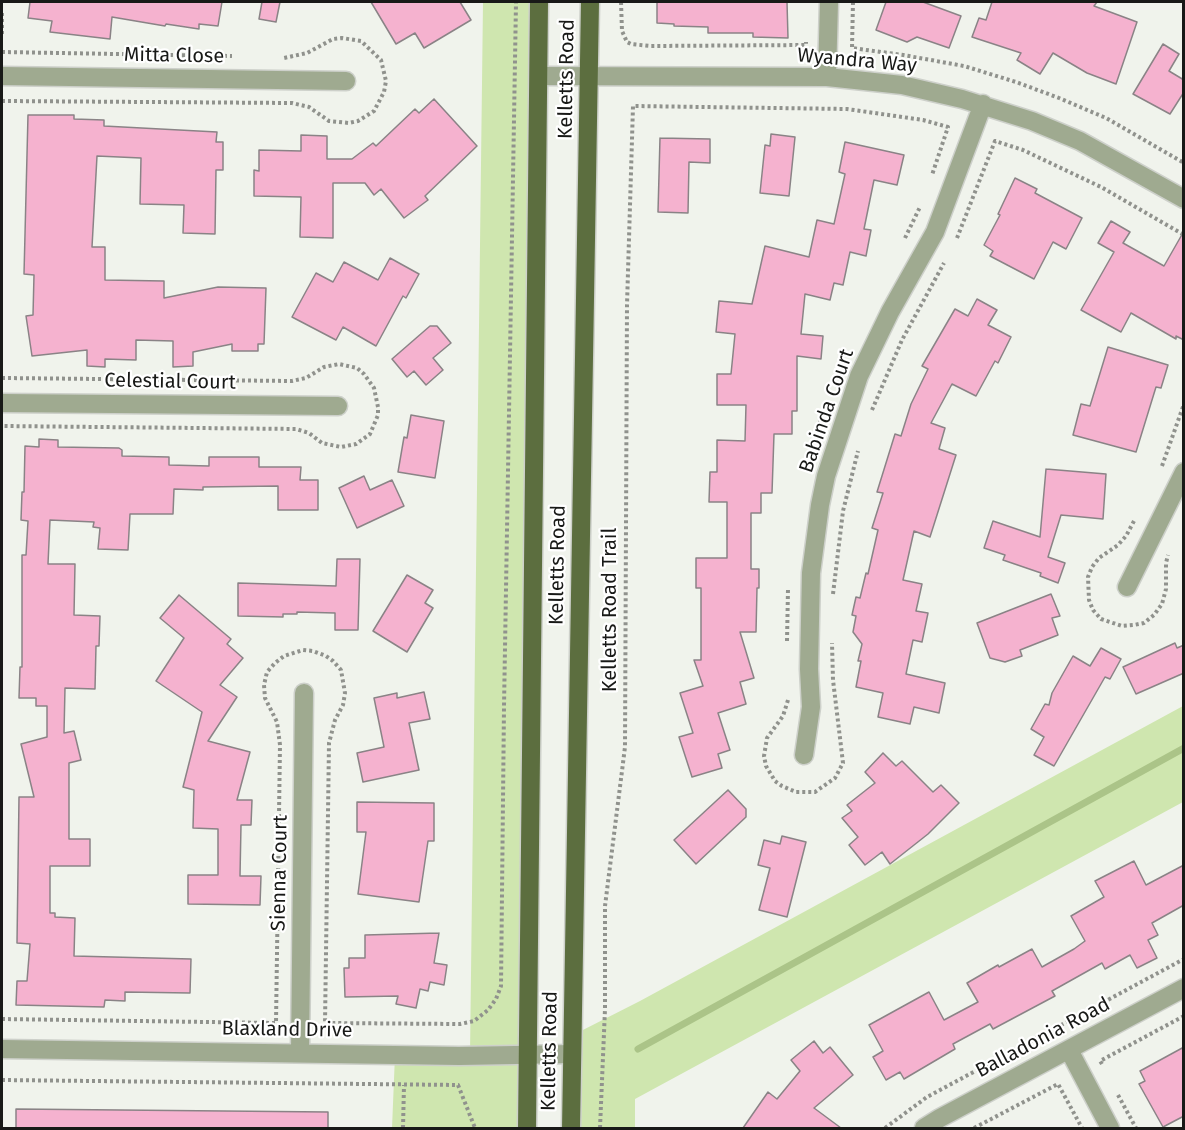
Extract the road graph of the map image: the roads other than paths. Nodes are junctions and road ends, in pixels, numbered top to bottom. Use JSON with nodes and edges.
{"nodes":[{"id":1,"x":540,"y":2,"type":"edge"},
{"id":2,"x":590,"y":2,"type":"edge"},
{"id":3,"x":829,"y":2,"type":"edge"},
{"id":4,"x":2,"y":76,"type":"edge"},
{"id":5,"x":538,"y":76,"type":"junction"},
{"id":6,"x":589,"y":76,"type":"junction"},
{"id":7,"x":827,"y":77,"type":"junction"},
{"id":8,"x":346,"y":81,"type":"dead end"},
{"id":9,"x":983,"y":104,"type":"junction"},
{"id":10,"x":1184,"y":199,"type":"edge"},
{"id":11,"x":2,"y":402,"type":"edge"},
{"id":12,"x":338,"y":406,"type":"dead end"},
{"id":13,"x":1184,"y":472,"type":"edge"},
{"id":14,"x":1127,"y":587,"type":"dead end"},
{"id":15,"x":304,"y":693,"type":"dead end"},
{"id":16,"x":804,"y":755,"type":"dead end"},
{"id":17,"x":1184,"y":988,"type":"edge"},
{"id":18,"x":2,"y":1049,"type":"edge"},
{"id":19,"x":1069,"y":1050,"type":"junction"},
{"id":20,"x":300,"y":1053,"type":"junction"},
{"id":21,"x":572,"y":1054,"type":"junction"},
{"id":22,"x":526,"y":1055,"type":"junction"},
{"id":23,"x":527,"y":1128,"type":"edge"},
{"id":24,"x":571,"y":1128,"type":"edge"},
{"id":25,"x":924,"y":1128,"type":"edge"},
{"id":26,"x":1110,"y":1128,"type":"edge"}],
"edges":[{"from":1,"to":5,"type":"main road","name":"Kelletts Road"},
{"from":2,"to":6,"type":"main road","name":"Kelletts Road"},
{"from":3,"to":7,"type":"street"},
{"from":4,"to":8,"type":"street","name":"Mitta Close"},
{"from":5,"to":6,"type":"street","name":"Wyandra Way"},
{"from":5,"to":22,"type":"main road","name":"Kelletts Road"},
{"from":6,"to":7,"type":"street","name":"Wyandra Way"},
{"from":6,"to":21,"type":"main road","name":"Kelletts Road"},
{"from":7,"to":9,"type":"street","name":"Wyandra Way"},
{"from":9,"to":10,"type":"street","name":"Wyandra Way"},
{"from":9,"to":16,"type":"street","name":"Babinda Court"},
{"from":11,"to":12,"type":"street","name":"Celestial Court"},
{"from":13,"to":14,"type":"street"},
{"from":15,"to":20,"type":"street","name":"Sienna Court"},
{"from":17,"to":19,"type":"street","name":"Balladonia Road"},
{"from":18,"to":20,"type":"street","name":"Blaxland Drive"},
{"from":19,"to":25,"type":"street","name":"Balladonia Road"},
{"from":19,"to":26,"type":"street"},
{"from":20,"to":22,"type":"street","name":"Blaxland Drive"},
{"from":21,"to":22,"type":"street","name":"Blaxland Drive"},
{"from":21,"to":24,"type":"main road","name":"Kelletts Road"},
{"from":22,"to":23,"type":"main road","name":"Kelletts Road"}]}
